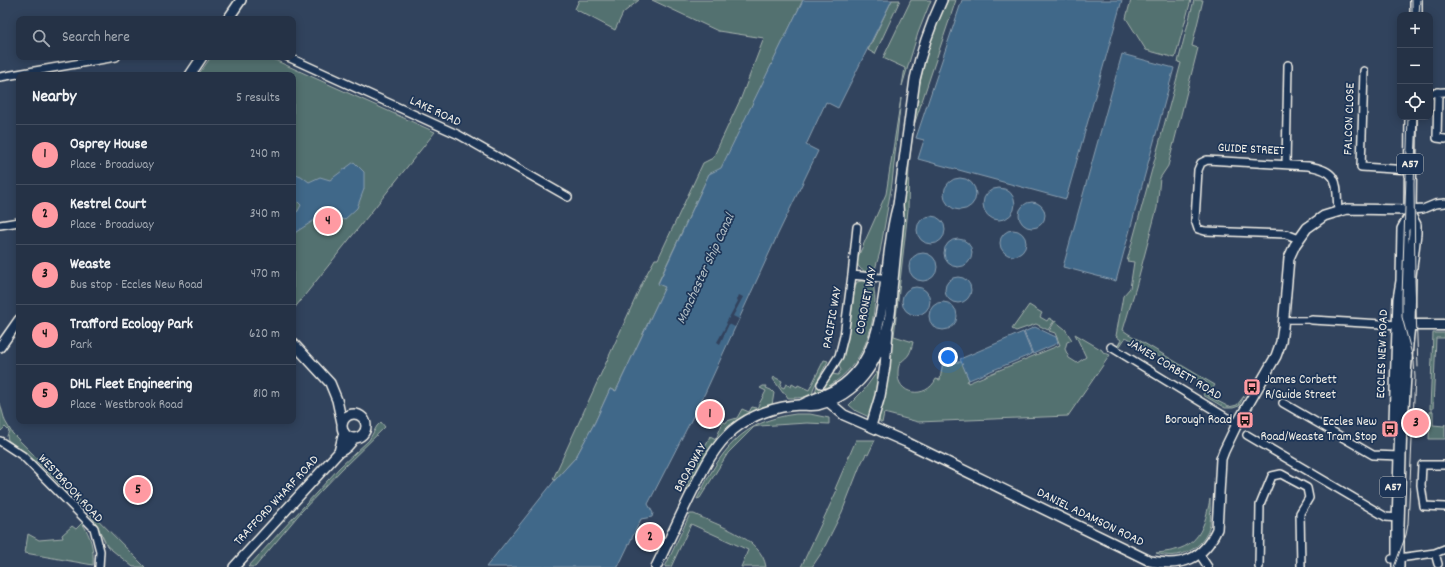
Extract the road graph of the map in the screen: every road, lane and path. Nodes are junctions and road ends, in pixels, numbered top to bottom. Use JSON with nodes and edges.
{"nodes":[{"id":1,"x":241,"y":0,"type":"edge"},
{"id":2,"x":942,"y":0,"type":"edge"},
{"id":3,"x":1416,"y":0,"type":"edge"},
{"id":4,"x":1416,"y":12,"type":"edge"},
{"id":5,"x":230,"y":16,"type":"edge"},
{"id":6,"x":99,"y":60,"type":"edge"},
{"id":7,"x":200,"y":60,"type":"edge"},
{"id":8,"x":295,"y":60,"type":"edge"},
{"id":9,"x":1288,"y":66,"type":"dead end"},
{"id":10,"x":1364,"y":71,"type":"dead end"},
{"id":11,"x":29,"y":72,"type":"edge"},
{"id":12,"x":192,"y":72,"type":"edge"},
{"id":13,"x":16,"y":74,"type":"edge"},
{"id":14,"x":0,"y":77,"type":"edge"},
{"id":15,"x":1438,"y":92,"type":"edge"},
{"id":16,"x":1411,"y":120,"type":"edge"},
{"id":17,"x":1445,"y":139,"type":"edge"},
{"id":18,"x":1286,"y":164,"type":"junction"},
{"id":19,"x":1410,"y":170,"type":"junction"},
{"id":20,"x":568,"y":197,"type":"dead end"},
{"id":21,"x":1445,"y":203,"type":"edge"},
{"id":22,"x":1338,"y":212,"type":"junction"},
{"id":23,"x":1412,"y":221,"type":"junction"},
{"id":24,"x":16,"y":222,"type":"edge"},
{"id":25,"x":0,"y":225,"type":"edge"},
{"id":26,"x":856,"y":227,"type":"dead end"},
{"id":27,"x":1299,"y":240,"type":"junction"},
{"id":28,"x":852,"y":275,"type":"junction"},
{"id":29,"x":889,"y":279,"type":"junction"},
{"id":30,"x":1284,"y":320,"type":"junction"},
{"id":31,"x":1312,"y":320,"type":"joint"},
{"id":32,"x":16,"y":324,"type":"edge"},
{"id":33,"x":888,"y":324,"type":"junction"},
{"id":34,"x":1408,"y":325,"type":"junction"},
{"id":35,"x":1445,"y":325,"type":"edge"},
{"id":36,"x":296,"y":346,"type":"edge"},
{"id":37,"x":0,"y":347,"type":"edge"},
{"id":38,"x":1111,"y":348,"type":"dead end"},
{"id":39,"x":873,"y":365,"type":"junction"},
{"id":40,"x":859,"y":370,"type":"junction"},
{"id":41,"x":884,"y":375,"type":"junction"},
{"id":42,"x":821,"y":384,"type":"dead end"},
{"id":43,"x":828,"y":398,"type":"junction"},
{"id":44,"x":338,"y":400,"type":"junction"},
{"id":45,"x":1283,"y":403,"type":"dead end"},
{"id":46,"x":801,"y":405,"type":"joint"},
{"id":47,"x":354,"y":414,"type":"junction"},
{"id":48,"x":342,"y":422,"type":"junction"},
{"id":49,"x":1237,"y":424,"type":"junction"},
{"id":50,"x":871,"y":426,"type":"junction"},
{"id":51,"x":344,"y":432,"type":"junction"},
{"id":52,"x":1247,"y":435,"type":"dead end"},
{"id":53,"x":354,"y":438,"type":"junction"},
{"id":54,"x":0,"y":441,"type":"edge"},
{"id":55,"x":339,"y":452,"type":"junction"},
{"id":56,"x":1397,"y":456,"type":"junction"},
{"id":57,"x":1445,"y":465,"type":"edge"},
{"id":58,"x":1445,"y":507,"type":"edge"},
{"id":59,"x":1396,"y":518,"type":"junction"},
{"id":60,"x":1445,"y":549,"type":"edge"},
{"id":61,"x":1435,"y":553,"type":"junction"},
{"id":62,"x":1200,"y":555,"type":"junction"},
{"id":63,"x":1395,"y":563,"type":"edge"},
{"id":64,"x":1438,"y":564,"type":"dead end"},
{"id":65,"x":98,"y":567,"type":"edge"},
{"id":66,"x":234,"y":567,"type":"edge"},
{"id":67,"x":656,"y":567,"type":"edge"},
{"id":68,"x":1208,"y":567,"type":"edge"},
{"id":69,"x":1259,"y":567,"type":"edge"},
{"id":70,"x":1301,"y":567,"type":"edge"}],
"edges":[{"from":1,"to":5,"type":"street"},
{"from":2,"to":29,"type":"street","name":"CORONET WAY"},
{"from":3,"to":4,"type":"main road"},
{"from":6,"to":11,"type":"street"},
{"from":7,"to":12,"type":"street"},
{"from":8,"to":20,"type":"street","name":"LAKE ROAD"},
{"from":9,"to":18,"type":"street"},
{"from":10,"to":19,"type":"street","name":"FALCON CLOSE"},
{"from":13,"to":14,"type":"street"},
{"from":15,"to":17,"type":"street"},
{"from":16,"to":19,"type":"main road","name":"ECCLES NEW ROAD","number":"A57"},
{"from":18,"to":22,"type":"street","name":"GUIDE STREET"},
{"from":18,"to":27,"type":"street","name":"GUIDE STREET"},
{"from":19,"to":23,"type":"main road","name":"ECCLES NEW ROAD","number":"A57"},
{"from":21,"to":23,"type":"street"},
{"from":22,"to":23,"type":"street"},
{"from":22,"to":27,"type":"street"},
{"from":23,"to":34,"type":"main road"},
{"from":23,"to":34,"type":"main road","name":"ECCLES NEW ROAD","number":"A57"},
{"from":24,"to":25,"type":"street"},
{"from":26,"to":28,"type":"street","name":"PACIFIC WAY"},
{"from":27,"to":30,"type":"street"},
{"from":28,"to":29,"type":"street","name":"PACIFIC WAY"},
{"from":28,"to":42,"type":"street","name":"PACIFIC WAY"},
{"from":29,"to":33,"type":"street","name":"CORONET WAY"},
{"from":29,"to":40,"type":"street","name":"CORONET WAY"},
{"from":30,"to":31,"type":"street"},
{"from":30,"to":49,"type":"street"},
{"from":31,"to":34,"type":"street"},
{"from":32,"to":37,"type":"street"},
{"from":33,"to":39,"type":"street","name":"CORONET WAY"},
{"from":33,"to":41,"type":"street"},
{"from":34,"to":35,"type":"main road"},
{"from":34,"to":56,"type":"main road","name":"ECCLES NEW ROAD"},
{"from":36,"to":44,"type":"street"},
{"from":38,"to":49,"type":"street","name":"JAMES CORBETT ROAD"},
{"from":39,"to":40,"type":"street"},
{"from":39,"to":41,"type":"street"},
{"from":39,"to":43,"type":"street","name":"CORONET WAY"},
{"from":40,"to":43,"type":"street","name":"CORONET WAY"},
{"from":41,"to":50,"type":"street"},
{"from":43,"to":46,"type":"street","name":"CORONET WAY"},
{"from":43,"to":50,"type":"street","name":"DANIEL ADAMSON ROAD"},
{"from":44,"to":47,"type":"street"},
{"from":44,"to":48,"type":"street"},
{"from":45,"to":56,"type":"street"},
{"from":46,"to":67,"type":"street","name":"BROADWAY"},
{"from":47,"to":48,"type":"street"},
{"from":47,"to":53,"type":"street"},
{"from":48,"to":51,"type":"street"},
{"from":49,"to":62,"type":"street","name":"DANIEL ADAMSON ROAD"},
{"from":50,"to":62,"type":"street","name":"DANIEL ADAMSON ROAD"},
{"from":51,"to":53,"type":"street"},
{"from":51,"to":55,"type":"street","name":"TRAFFORD WHARF ROAD"},
{"from":52,"to":59,"type":"street"},
{"from":53,"to":55,"type":"street","name":"TRAFFORD WHARF ROAD"},
{"from":54,"to":65,"type":"street","name":"WESTBROOK ROAD"},
{"from":55,"to":66,"type":"street","name":"TRAFFORD WHARF ROAD"},
{"from":56,"to":59,"type":"main road","name":"ECCLES NEW ROAD"},
{"from":57,"to":58,"type":"street"},
{"from":59,"to":63,"type":"main road","name":"ECCLES NEW ROAD"},
{"from":60,"to":61,"type":"street"},
{"from":61,"to":63,"type":"street"},
{"from":61,"to":64,"type":"street"},
{"from":62,"to":68,"type":"street"},
{"from":69,"to":70,"type":"street"}]}
